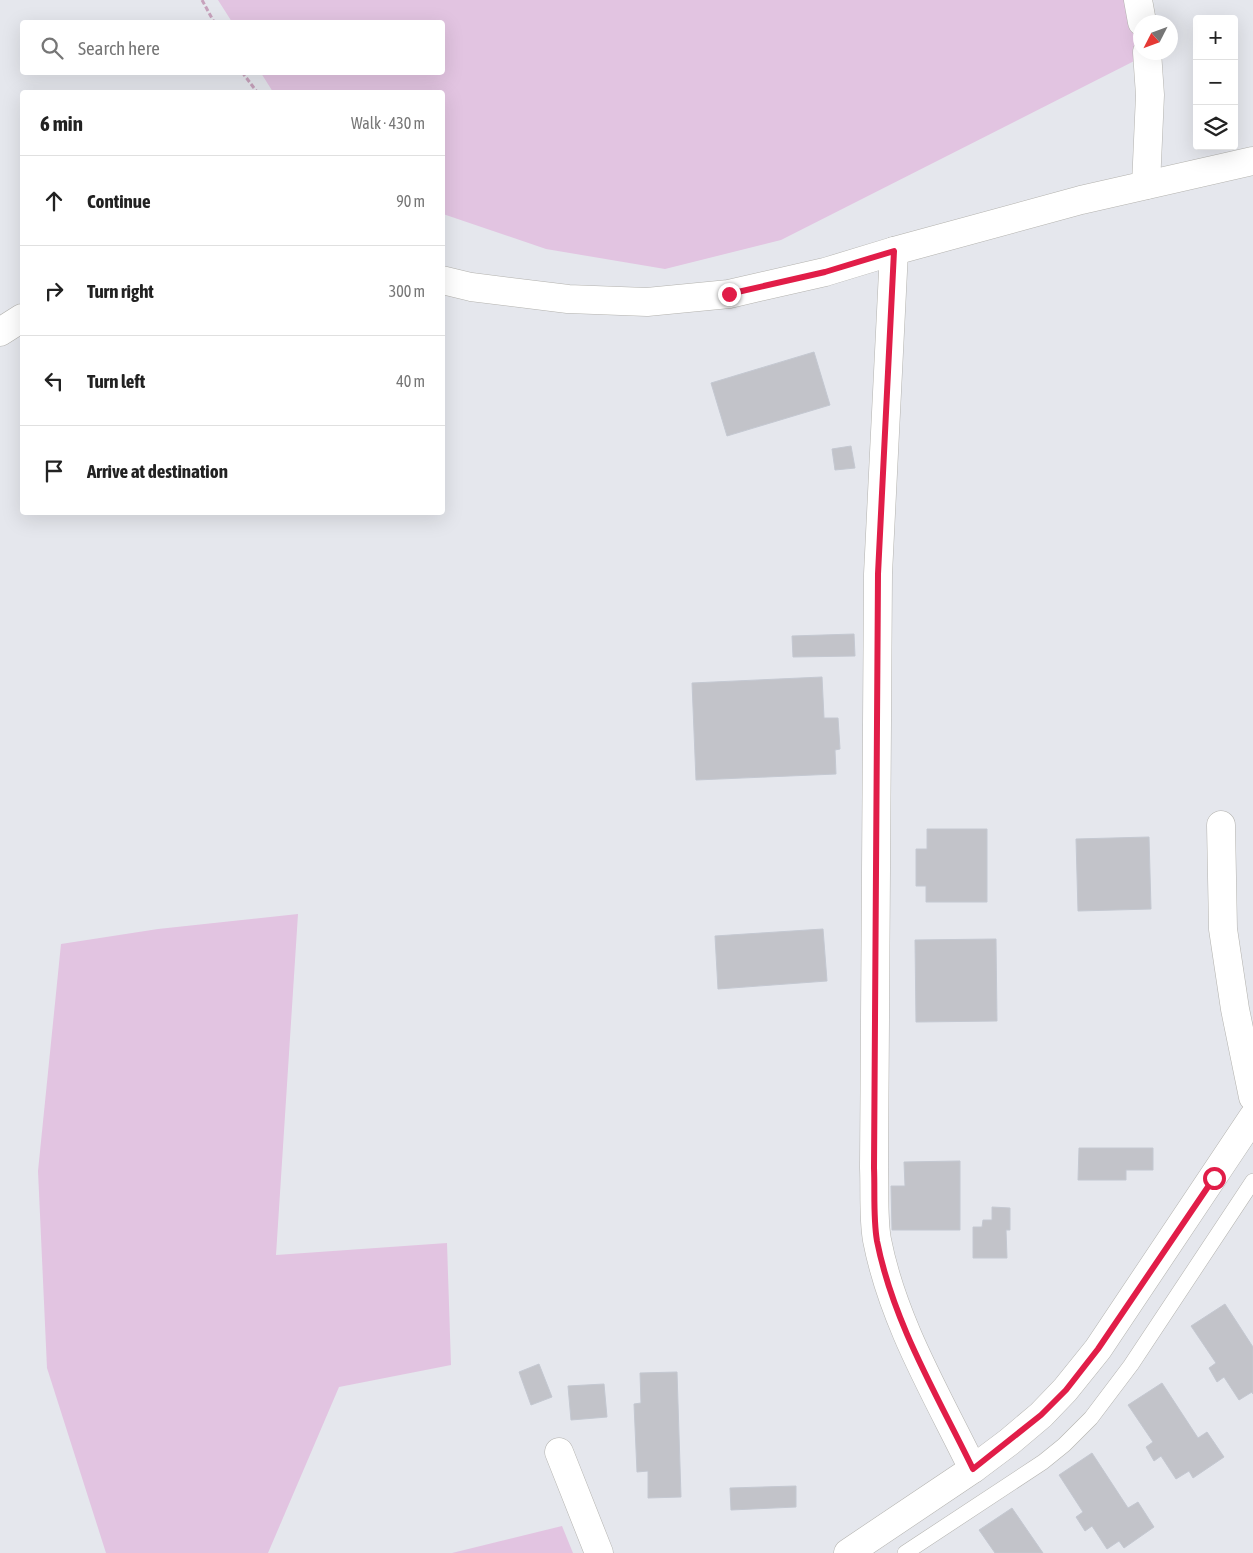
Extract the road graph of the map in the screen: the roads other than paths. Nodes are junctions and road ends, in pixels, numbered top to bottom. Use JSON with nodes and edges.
{"nodes":[{"id":1,"x":1138,"y":0,"type":"edge"},
{"id":2,"x":1141,"y":15,"type":"edge"},
{"id":3,"x":1148,"y":60,"type":"edge"},
{"id":4,"x":1253,"y":161,"type":"edge"},
{"id":5,"x":1146,"y":185,"type":"junction"},
{"id":6,"x":894,"y":251,"type":"junction"},
{"id":7,"x":445,"y":281,"type":"edge"},
{"id":8,"x":20,"y":319,"type":"edge"},
{"id":9,"x":0,"y":332,"type":"edge"},
{"id":10,"x":1221,"y":825,"type":"dead end"},
{"id":11,"x":1253,"y":1096,"type":"edge"},
{"id":12,"x":1253,"y":1118,"type":"edge"},
{"id":13,"x":1253,"y":1180,"type":"edge"},
{"id":14,"x":559,"y":1452,"type":"dead end"},
{"id":15,"x":973,"y":1469,"type":"junction"},
{"id":16,"x":599,"y":1553,"type":"edge"},
{"id":17,"x":848,"y":1553,"type":"edge"},
{"id":18,"x":906,"y":1553,"type":"edge"}],
"edges":[{"from":1,"to":2,"type":"street"},
{"from":3,"to":5,"type":"street"},
{"from":4,"to":5,"type":"street"},
{"from":5,"to":6,"type":"street"},
{"from":6,"to":7,"type":"street"},
{"from":6,"to":15,"type":"street"},
{"from":8,"to":9,"type":"street"},
{"from":10,"to":11,"type":"street"},
{"from":12,"to":15,"type":"street"},
{"from":13,"to":18,"type":"lane"},
{"from":14,"to":16,"type":"street"},
{"from":15,"to":17,"type":"street"}]}
